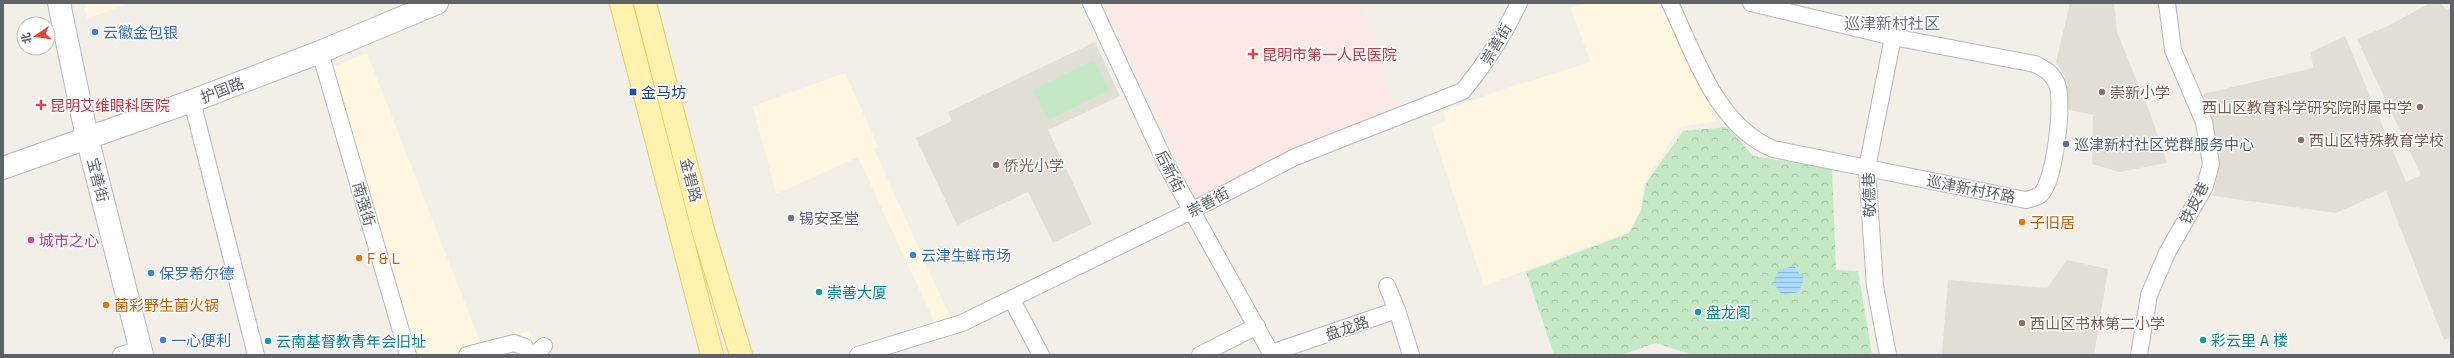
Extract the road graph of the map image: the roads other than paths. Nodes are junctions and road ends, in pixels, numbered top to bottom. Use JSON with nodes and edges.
{"nodes":[{"id":1,"x":59,"y":3,"type":"edge"},
{"id":2,"x":437,"y":3,"type":"edge"},
{"id":3,"x":621,"y":3,"type":"edge"},
{"id":4,"x":645,"y":3,"type":"edge"},
{"id":5,"x":1091,"y":3,"type":"edge"},
{"id":6,"x":1519,"y":3,"type":"edge"},
{"id":7,"x":1670,"y":3,"type":"edge"},
{"id":8,"x":1751,"y":3,"type":"edge"},
{"id":9,"x":2167,"y":3,"type":"edge"},
{"id":10,"x":1893,"y":37,"type":"junction"},
{"id":11,"x":320,"y":52,"type":"junction"},
{"id":12,"x":192,"y":101,"type":"junction"},
{"id":13,"x":88,"y":136,"type":"junction"},
{"id":14,"x":3,"y":168,"type":"edge"},
{"id":15,"x":1867,"y":168,"type":"junction"},
{"id":16,"x":1191,"y":211,"type":"junction"},
{"id":17,"x":1386,"y":286,"type":"dead end"},
{"id":18,"x":1012,"y":300,"type":"junction"},
{"id":19,"x":1397,"y":310,"type":"junction"},
{"id":20,"x":1257,"y":326,"type":"junction"},
{"id":21,"x":544,"y":346,"type":"dead end"},
{"id":22,"x":889,"y":351,"type":"edge"},
{"id":23,"x":135,"y":353,"type":"edge"},
{"id":24,"x":1272,"y":354,"type":"edge"},
{"id":25,"x":256,"y":355,"type":"edge"},
{"id":26,"x":408,"y":355,"type":"edge"},
{"id":27,"x":467,"y":355,"type":"edge"},
{"id":28,"x":529,"y":355,"type":"edge"},
{"id":29,"x":712,"y":355,"type":"edge"},
{"id":30,"x":741,"y":355,"type":"edge"},
{"id":31,"x":858,"y":355,"type":"edge"},
{"id":32,"x":1040,"y":355,"type":"edge"},
{"id":33,"x":1200,"y":355,"type":"edge"},
{"id":34,"x":1411,"y":355,"type":"edge"},
{"id":35,"x":1888,"y":355,"type":"edge"},
{"id":36,"x":2139,"y":355,"type":"edge"}],
"edges":[{"from":1,"to":13,"type":"street","name":"宝善街"},
{"from":2,"to":11,"type":"street","name":"护国路"},
{"from":3,"to":29,"type":"main road","name":"金碧路"},
{"from":4,"to":30,"type":"main road","name":"金碧路"},
{"from":5,"to":16,"type":"street","name":"后新街"},
{"from":6,"to":16,"type":"street","name":"崇善街"},
{"from":7,"to":15,"type":"street","name":"巡津新村环路"},
{"from":8,"to":10,"type":"street","name":"巡津新村环路"},
{"from":9,"to":36,"type":"street","name":"铁皮巷"},
{"from":10,"to":15,"type":"street","name":"敬德巷"},
{"from":10,"to":15,"type":"street","name":"巡津新村环路"},
{"from":11,"to":12,"type":"street","name":"护国路"},
{"from":11,"to":26,"type":"street","name":"南强街"},
{"from":12,"to":13,"type":"street","name":"护国路"},
{"from":12,"to":25,"type":"street"},
{"from":13,"to":14,"type":"street","name":"护国路"},
{"from":13,"to":23,"type":"street","name":"宝善街"},
{"from":15,"to":35,"type":"street","name":"敬德巷"},
{"from":16,"to":18,"type":"street","name":"崇善街"},
{"from":16,"to":20,"type":"street","name":"后新街"},
{"from":17,"to":19,"type":"street"},
{"from":18,"to":22,"type":"street","name":"崇善街"},
{"from":18,"to":32,"type":"street"},
{"from":19,"to":24,"type":"street","name":"盘龙路"},
{"from":19,"to":34,"type":"street"},
{"from":20,"to":24,"type":"street","name":"后新街"},
{"from":20,"to":33,"type":"street"},
{"from":21,"to":28,"type":"street"},
{"from":22,"to":31,"type":"street","name":"崇善街"},
{"from":27,"to":28,"type":"street"}]}
